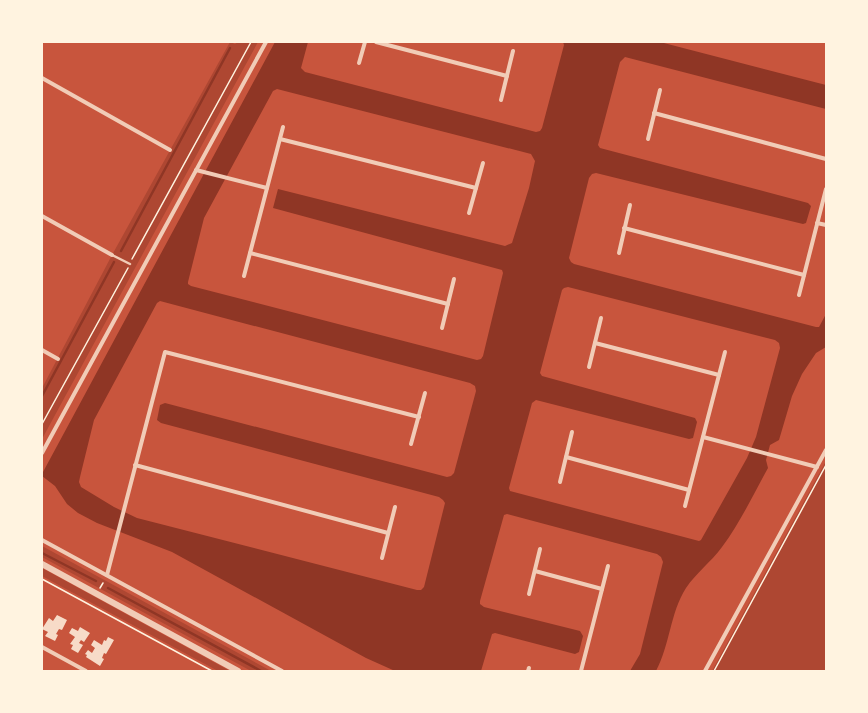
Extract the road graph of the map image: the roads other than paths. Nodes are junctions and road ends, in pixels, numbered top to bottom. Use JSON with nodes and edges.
{"nodes":[{"id":1,"x":266,"y":42,"type":"edge"},
{"id":2,"x":365,"y":42,"type":"edge"},
{"id":3,"x":376,"y":42,"type":"edge"},
{"id":4,"x":513,"y":51,"type":"dead end"},
{"id":5,"x":359,"y":63,"type":"dead end"},
{"id":6,"x":507,"y":76,"type":"junction"},
{"id":7,"x":42,"y":78,"type":"edge"},
{"id":8,"x":660,"y":90,"type":"dead end"},
{"id":9,"x":501,"y":100,"type":"dead end"},
{"id":10,"x":654,"y":113,"type":"junction"},
{"id":11,"x":283,"y":127,"type":"dead end"},
{"id":12,"x":280,"y":139,"type":"junction"},
{"id":13,"x":648,"y":139,"type":"dead end"},
{"id":14,"x":170,"y":150,"type":"dead end"},
{"id":15,"x":826,"y":159,"type":"edge"},
{"id":16,"x":483,"y":163,"type":"dead end"},
{"id":17,"x":196,"y":170,"type":"junction"},
{"id":18,"x":267,"y":188,"type":"junction"},
{"id":19,"x":476,"y":188,"type":"junction"},
{"id":20,"x":826,"y":189,"type":"edge"},
{"id":21,"x":630,"y":206,"type":"dead end"},
{"id":22,"x":469,"y":213,"type":"dead end"},
{"id":23,"x":42,"y":216,"type":"edge"},
{"id":24,"x":817,"y":223,"type":"junction"},
{"id":25,"x":826,"y":225,"type":"edge"},
{"id":26,"x":624,"y":228,"type":"junction"},
{"id":27,"x":250,"y":253,"type":"junction"},
{"id":28,"x":619,"y":253,"type":"dead end"},
{"id":29,"x":112,"y":255,"type":"joint"},
{"id":30,"x":130,"y":264,"type":"road end"},
{"id":31,"x":804,"y":275,"type":"junction"},
{"id":32,"x":244,"y":276,"type":"dead end"},
{"id":33,"x":454,"y":279,"type":"dead end"},
{"id":34,"x":799,"y":294,"type":"dead end"},
{"id":35,"x":448,"y":304,"type":"junction"},
{"id":36,"x":601,"y":318,"type":"dead end"},
{"id":37,"x":442,"y":328,"type":"dead end"},
{"id":38,"x":595,"y":343,"type":"junction"},
{"id":39,"x":42,"y":350,"type":"edge"},
{"id":40,"x":725,"y":352,"type":"dead end"},
{"id":41,"x":58,"y":359,"type":"dead end"},
{"id":42,"x":589,"y":367,"type":"dead end"},
{"id":43,"x":719,"y":375,"type":"junction"},
{"id":44,"x":425,"y":393,"type":"dead end"},
{"id":45,"x":419,"y":417,"type":"junction"},
{"id":46,"x":572,"y":432,"type":"dead end"},
{"id":47,"x":703,"y":437,"type":"junction"},
{"id":48,"x":411,"y":444,"type":"dead end"},
{"id":49,"x":826,"y":450,"type":"edge"},
{"id":50,"x":42,"y":453,"type":"edge"},
{"id":51,"x":566,"y":457,"type":"junction"},
{"id":52,"x":135,"y":465,"type":"junction"},
{"id":53,"x":817,"y":467,"type":"junction"},
{"id":54,"x":560,"y":482,"type":"dead end"},
{"id":55,"x":689,"y":490,"type":"junction"},
{"id":56,"x":685,"y":506,"type":"dead end"},
{"id":57,"x":395,"y":507,"type":"dead end"},
{"id":58,"x":388,"y":533,"type":"junction"},
{"id":59,"x":42,"y":540,"type":"edge"},
{"id":60,"x":540,"y":549,"type":"dead end"},
{"id":61,"x":382,"y":558,"type":"dead end"},
{"id":62,"x":42,"y":564,"type":"edge"},
{"id":63,"x":608,"y":566,"type":"dead end"},
{"id":64,"x":535,"y":571,"type":"junction"},
{"id":65,"x":107,"y":575,"type":"junction"},
{"id":66,"x":602,"y":589,"type":"junction"},
{"id":67,"x":529,"y":594,"type":"dead end"},
{"id":68,"x":42,"y":647,"type":"edge"},
{"id":69,"x":86,"y":671,"type":"edge"},
{"id":70,"x":238,"y":671,"type":"edge"},
{"id":71,"x":282,"y":671,"type":"edge"},
{"id":72,"x":581,"y":671,"type":"edge"},
{"id":73,"x":705,"y":671,"type":"edge"}],
"edges":[{"from":1,"to":17,"type":"street"},
{"from":2,"to":5,"type":"street"},
{"from":3,"to":6,"type":"street"},
{"from":4,"to":6,"type":"street"},
{"from":6,"to":9,"type":"street"},
{"from":7,"to":14,"type":"street"},
{"from":8,"to":10,"type":"street"},
{"from":10,"to":13,"type":"street"},
{"from":10,"to":15,"type":"street"},
{"from":11,"to":12,"type":"street"},
{"from":12,"to":18,"type":"street"},
{"from":12,"to":19,"type":"street"},
{"from":16,"to":19,"type":"street"},
{"from":17,"to":18,"type":"street"},
{"from":17,"to":50,"type":"street"},
{"from":18,"to":27,"type":"street"},
{"from":19,"to":22,"type":"street"},
{"from":20,"to":24,"type":"street"},
{"from":21,"to":26,"type":"street"},
{"from":23,"to":29,"type":"street"},
{"from":24,"to":25,"type":"street"},
{"from":24,"to":31,"type":"street"},
{"from":26,"to":28,"type":"street"},
{"from":26,"to":31,"type":"street"},
{"from":27,"to":32,"type":"street"},
{"from":27,"to":35,"type":"street"},
{"from":29,"to":30,"type":"lane"},
{"from":31,"to":34,"type":"street"},
{"from":33,"to":35,"type":"street"},
{"from":35,"to":37,"type":"street"},
{"from":36,"to":38,"type":"street"},
{"from":38,"to":42,"type":"street"},
{"from":38,"to":43,"type":"street"},
{"from":39,"to":41,"type":"street"},
{"from":40,"to":43,"type":"street"},
{"from":43,"to":47,"type":"street"},
{"from":44,"to":45,"type":"street"},
{"from":45,"to":48,"type":"street"},
{"from":45,"to":52,"type":"street"},
{"from":46,"to":51,"type":"street"},
{"from":47,"to":53,"type":"street"},
{"from":47,"to":55,"type":"street"},
{"from":49,"to":53,"type":"street"},
{"from":51,"to":54,"type":"street"},
{"from":51,"to":55,"type":"street"},
{"from":52,"to":58,"type":"street"},
{"from":52,"to":65,"type":"street"},
{"from":53,"to":73,"type":"street"},
{"from":55,"to":56,"type":"street"},
{"from":57,"to":58,"type":"street"},
{"from":58,"to":61,"type":"street"},
{"from":59,"to":65,"type":"street"},
{"from":60,"to":64,"type":"street"},
{"from":62,"to":70,"type":"street"},
{"from":63,"to":66,"type":"street"},
{"from":64,"to":66,"type":"street"},
{"from":64,"to":67,"type":"street"},
{"from":65,"to":71,"type":"street"},
{"from":66,"to":72,"type":"street"},
{"from":68,"to":69,"type":"street"}]}
